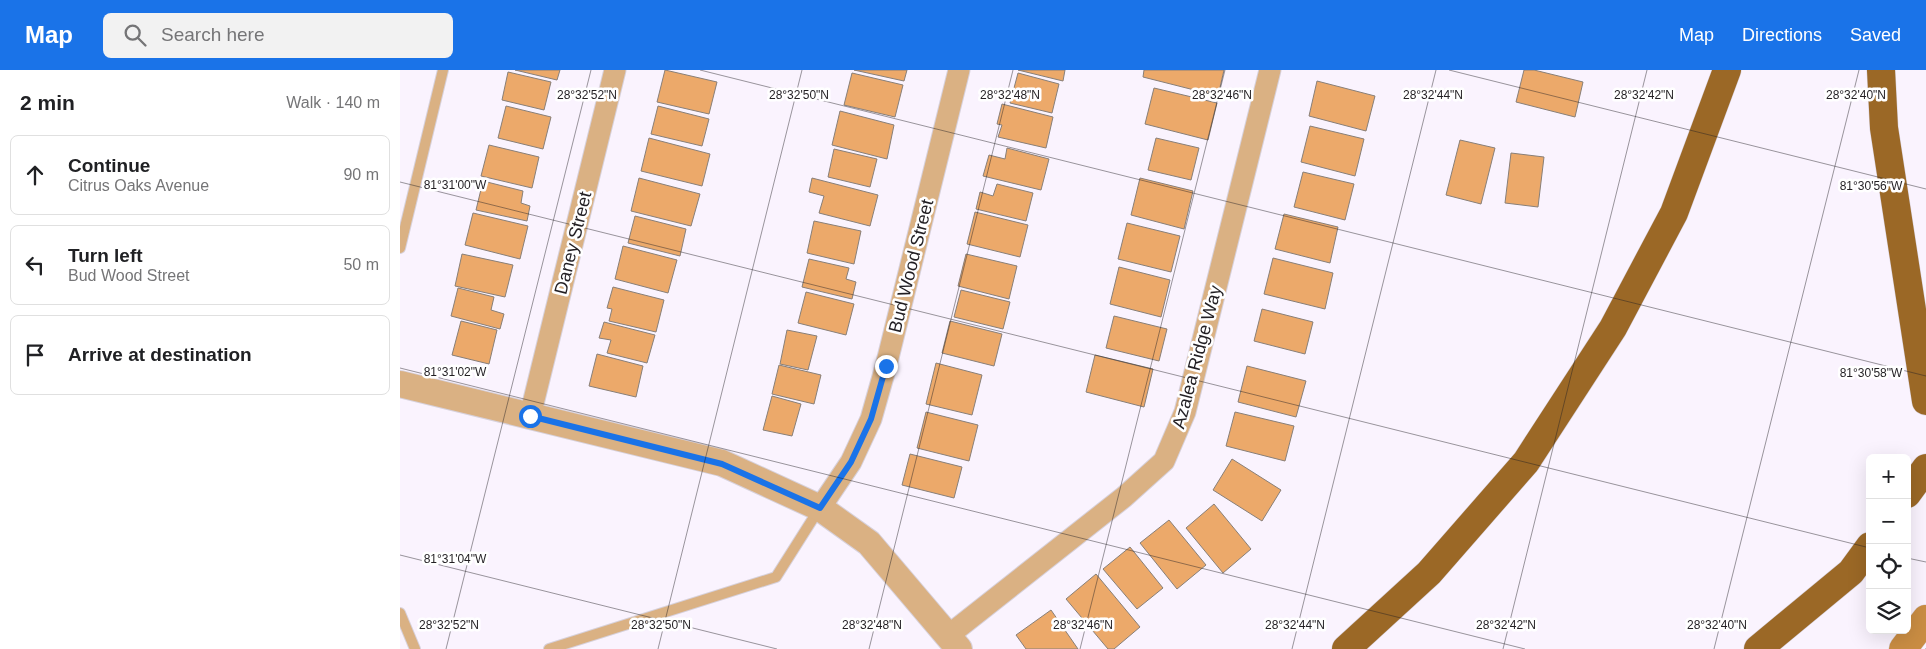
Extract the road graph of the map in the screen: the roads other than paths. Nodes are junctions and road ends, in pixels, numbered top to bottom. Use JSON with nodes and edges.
{"nodes":[{"id":1,"x":443,"y":70,"type":"edge"},
{"id":2,"x":615,"y":70,"type":"edge"},
{"id":3,"x":959,"y":70,"type":"edge"},
{"id":4,"x":1270,"y":70,"type":"edge"},
{"id":5,"x":1727,"y":70,"type":"edge"},
{"id":6,"x":1881,"y":70,"type":"edge"},
{"id":7,"x":400,"y":248,"type":"edge"},
{"id":8,"x":400,"y":384,"type":"edge"},
{"id":9,"x":1926,"y":401,"type":"edge"},
{"id":10,"x":530,"y":416,"type":"junction"},
{"id":11,"x":1926,"y":468,"type":"edge"},
{"id":12,"x":1911,"y":489,"type":"edge"},
{"id":13,"x":820,"y":508,"type":"junction"},
{"id":14,"x":1866,"y":551,"type":"edge"},
{"id":15,"x":400,"y":614,"type":"edge"},
{"id":16,"x":1926,"y":619,"type":"edge"},
{"id":17,"x":954,"y":642,"type":"edge"},
{"id":18,"x":415,"y":649,"type":"edge"},
{"id":19,"x":548,"y":649,"type":"edge"},
{"id":20,"x":1346,"y":649,"type":"edge"},
{"id":21,"x":1758,"y":649,"type":"edge"},
{"id":22,"x":1903,"y":649,"type":"edge"}],
"edges":[{"from":1,"to":7,"type":"lane"},
{"from":2,"to":10,"type":"street","name":"Daney Street"},
{"from":3,"to":13,"type":"street","name":"Bud Wood Street"},
{"from":4,"to":17,"type":"street","name":"Azalea Ridge Way"},
{"from":5,"to":20,"type":"highway"},
{"from":6,"to":9,"type":"highway"},
{"from":8,"to":10,"type":"street"},
{"from":10,"to":13,"type":"street"},
{"from":11,"to":12,"type":"highway"},
{"from":13,"to":17,"type":"street"},
{"from":13,"to":19,"type":"lane"},
{"from":14,"to":21,"type":"highway"},
{"from":15,"to":18,"type":"lane"},
{"from":16,"to":22,"type":"main road"}]}
